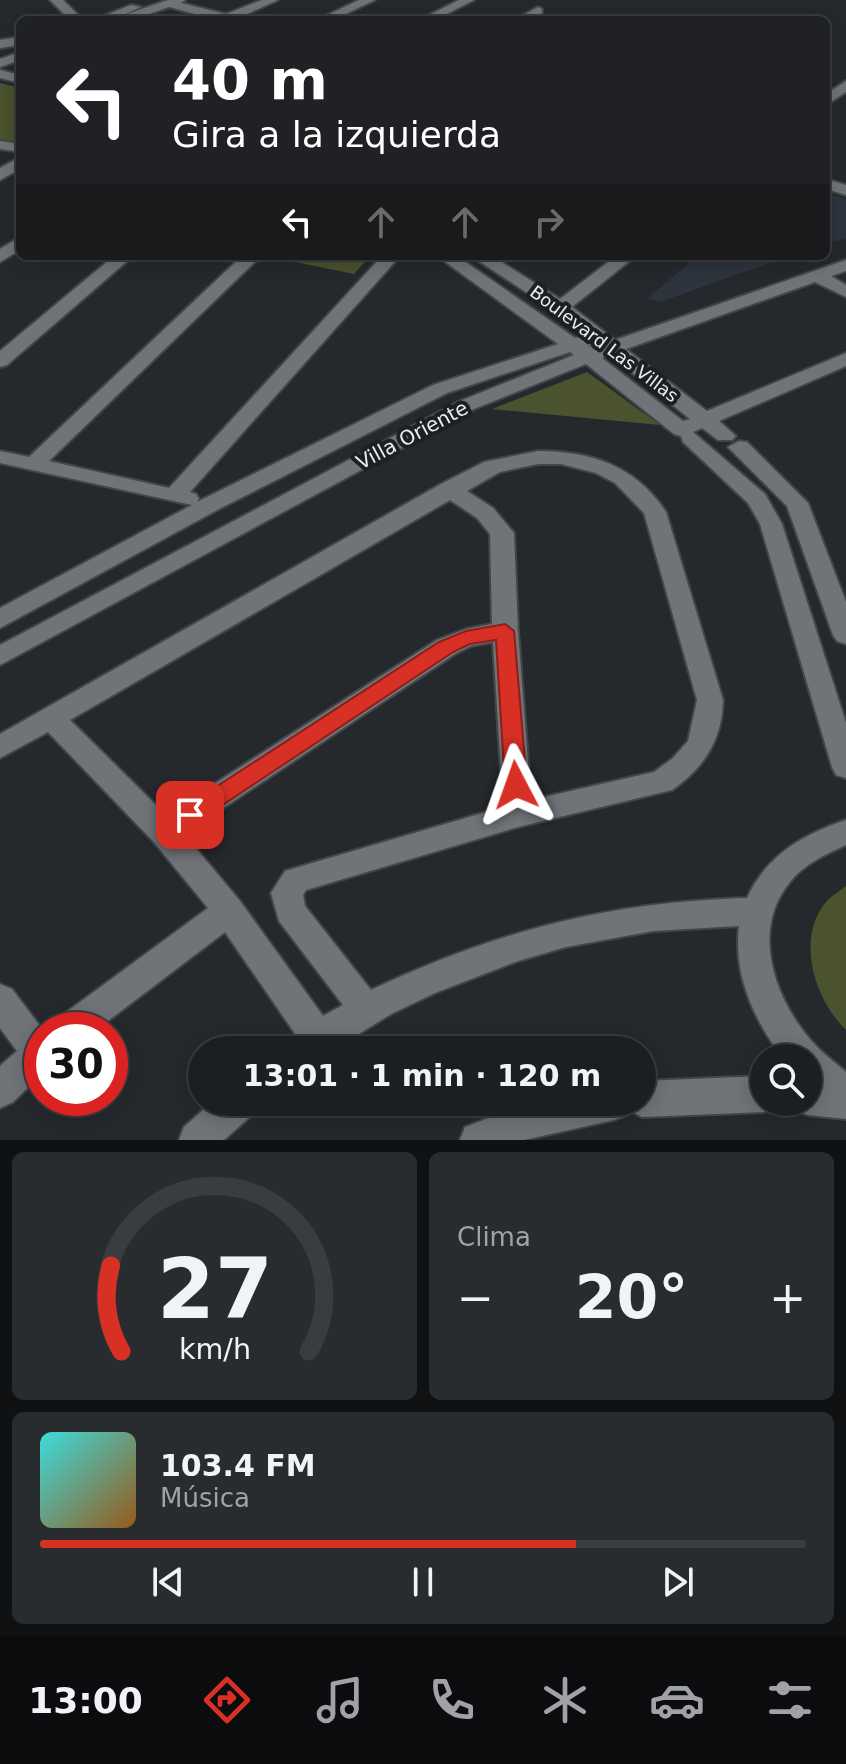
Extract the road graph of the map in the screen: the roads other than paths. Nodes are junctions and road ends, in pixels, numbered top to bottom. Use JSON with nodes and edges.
{"nodes":[{"id":1,"x":56,"y":0,"type":"edge"},
{"id":2,"x":156,"y":0,"type":"edge"},
{"id":3,"x":272,"y":0,"type":"edge"},
{"id":4,"x":369,"y":0,"type":"edge"},
{"id":5,"x":468,"y":0,"type":"edge"},
{"id":6,"x":175,"y":2,"type":"edge"},
{"id":7,"x":538,"y":11,"type":"dead end"},
{"id":8,"x":73,"y":16,"type":"edge"},
{"id":9,"x":110,"y":16,"type":"edge"},
{"id":10,"x":133,"y":16,"type":"edge"},
{"id":11,"x":219,"y":16,"type":"edge"},
{"id":12,"x":235,"y":16,"type":"edge"},
{"id":13,"x":332,"y":16,"type":"edge"},
{"id":14,"x":434,"y":16,"type":"edge"},
{"id":15,"x":528,"y":16,"type":"edge"},
{"id":16,"x":846,"y":85,"type":"edge"},
{"id":17,"x":830,"y":98,"type":"edge"},
{"id":18,"x":119,"y":260,"type":"edge"},
{"id":19,"x":248,"y":260,"type":"edge"},
{"id":20,"x":387,"y":260,"type":"edge"},
{"id":21,"x":452,"y":260,"type":"edge"},
{"id":22,"x":486,"y":260,"type":"edge"},
{"id":23,"x":622,"y":260,"type":"edge"},
{"id":24,"x":821,"y":262,"type":"edge"},
{"id":25,"x":846,"y":265,"type":"edge"},
{"id":26,"x":846,"y":292,"type":"edge"},
{"id":27,"x":561,"y":307,"type":"junction"},
{"id":28,"x":605,"y":343,"type":"junction"},
{"id":29,"x":580,"y":350,"type":"junction"},
{"id":30,"x":846,"y":359,"type":"edge"},
{"id":31,"x":0,"y":361,"type":"edge"},
{"id":32,"x":692,"y":430,"type":"junction"},
{"id":33,"x":0,"y":457,"type":"edge"},
{"id":34,"x":34,"y":464,"type":"junction"},
{"id":35,"x":768,"y":474,"type":"junction"},
{"id":36,"x":733,"y":476,"type":"junction"},
{"id":37,"x":449,"y":489,"type":"junction"},
{"id":38,"x":174,"y":496,"type":"junction"},
{"id":39,"x":211,"y":504,"type":"junction"},
{"id":40,"x":239,"y":526,"type":"junction"},
{"id":41,"x":0,"y":619,"type":"edge"},
{"id":42,"x":505,"y":631,"type":"junction"},
{"id":43,"x":846,"y":635,"type":"edge"},
{"id":44,"x":0,"y":656,"type":"edge"},
{"id":45,"x":51,"y":718,"type":"junction"},
{"id":46,"x":0,"y":747,"type":"edge"},
{"id":47,"x":846,"y":767,"type":"edge"},
{"id":48,"x":518,"y":815,"type":"junction"},
{"id":49,"x":164,"y":832,"type":"junction"},
{"id":50,"x":846,"y":832,"type":"edge"},
{"id":51,"x":229,"y":911,"type":"junction"},
{"id":52,"x":756,"y":912,"type":"junction"},
{"id":53,"x":0,"y":1000,"type":"edge"},
{"id":54,"x":365,"y":1008,"type":"junction"},
{"id":55,"x":93,"y":1012,"type":"edge"},
{"id":56,"x":24,"y":1031,"type":"edge"},
{"id":57,"x":307,"y":1036,"type":"edge"},
{"id":58,"x":324,"y":1036,"type":"edge"},
{"id":59,"x":794,"y":1044,"type":"edge"},
{"id":60,"x":24,"y":1067,"type":"edge"},
{"id":61,"x":822,"y":1074,"type":"edge"},
{"id":62,"x":0,"y":1090,"type":"edge"},
{"id":63,"x":750,"y":1095,"type":"edge"},
{"id":64,"x":846,"y":1095,"type":"edge"},
{"id":65,"x":656,"y":1098,"type":"edge"},
{"id":66,"x":822,"y":1098,"type":"edge"},
{"id":67,"x":846,"y":1101,"type":"edge"},
{"id":68,"x":224,"y":1116,"type":"edge"},
{"id":69,"x":540,"y":1116,"type":"edge"},
{"id":70,"x":197,"y":1140,"type":"edge"},
{"id":71,"x":478,"y":1140,"type":"edge"}],
"edges":[{"from":1,"to":8,"type":"street"},
{"from":2,"to":9,"type":"street"},
{"from":3,"to":12,"type":"street"},
{"from":4,"to":13,"type":"street"},
{"from":5,"to":14,"type":"street"},
{"from":6,"to":10,"type":"street"},
{"from":6,"to":11,"type":"street"},
{"from":7,"to":15,"type":"street"},
{"from":16,"to":17,"type":"street"},
{"from":18,"to":31,"type":"street"},
{"from":19,"to":34,"type":"street"},
{"from":20,"to":38,"type":"street"},
{"from":21,"to":29,"type":"street","name":"Boulevard Las Villas"},
{"from":22,"to":27,"type":"street","name":"Boulevard Las Villas"},
{"from":23,"to":27,"type":"street"},
{"from":24,"to":25,"type":"street","name":"Villa Oriente"},
{"from":24,"to":26,"type":"street"},
{"from":24,"to":28,"type":"street","name":"Villa Oriente"},
{"from":27,"to":28,"type":"street","name":"Boulevard Las Villas"},
{"from":28,"to":29,"type":"street","name":"Villa Oriente"},
{"from":28,"to":32,"type":"street","name":"Boulevard Las Villas"},
{"from":29,"to":32,"type":"street","name":"Boulevard Las Villas"},
{"from":29,"to":39,"type":"street","name":"Villa Oriente"},
{"from":29,"to":40,"type":"street","name":"Villa Oriente"},
{"from":30,"to":32,"type":"street"},
{"from":32,"to":35,"type":"street","name":"Boulevard Las Villas"},
{"from":32,"to":36,"type":"street","name":"Boulevard Las Villas"},
{"from":33,"to":34,"type":"street"},
{"from":34,"to":38,"type":"street"},
{"from":35,"to":36,"type":"street"},
{"from":35,"to":43,"type":"street","name":"Boulevard Las Villas"},
{"from":36,"to":47,"type":"street","name":"Boulevard Las Villas"},
{"from":37,"to":42,"type":"street"},
{"from":37,"to":45,"type":"street"},
{"from":37,"to":48,"type":"street"},
{"from":38,"to":39,"type":"street"},
{"from":39,"to":40,"type":"street"},
{"from":39,"to":41,"type":"street","name":"Villa Oriente"},
{"from":40,"to":44,"type":"street","name":"Villa Oriente"},
{"from":42,"to":48,"type":"street"},
{"from":42,"to":49,"type":"street"},
{"from":45,"to":46,"type":"street"},
{"from":45,"to":49,"type":"street"},
{"from":48,"to":54,"type":"street"},
{"from":49,"to":51,"type":"street"},
{"from":50,"to":52,"type":"street"},
{"from":51,"to":55,"type":"street"},
{"from":51,"to":57,"type":"street"},
{"from":52,"to":54,"type":"street"},
{"from":52,"to":59,"type":"street"},
{"from":53,"to":56,"type":"street"},
{"from":54,"to":58,"type":"street"},
{"from":60,"to":62,"type":"street"},
{"from":61,"to":64,"type":"street"},
{"from":63,"to":65,"type":"street"},
{"from":66,"to":67,"type":"street"},
{"from":68,"to":70,"type":"street"},
{"from":69,"to":71,"type":"street"}]}
